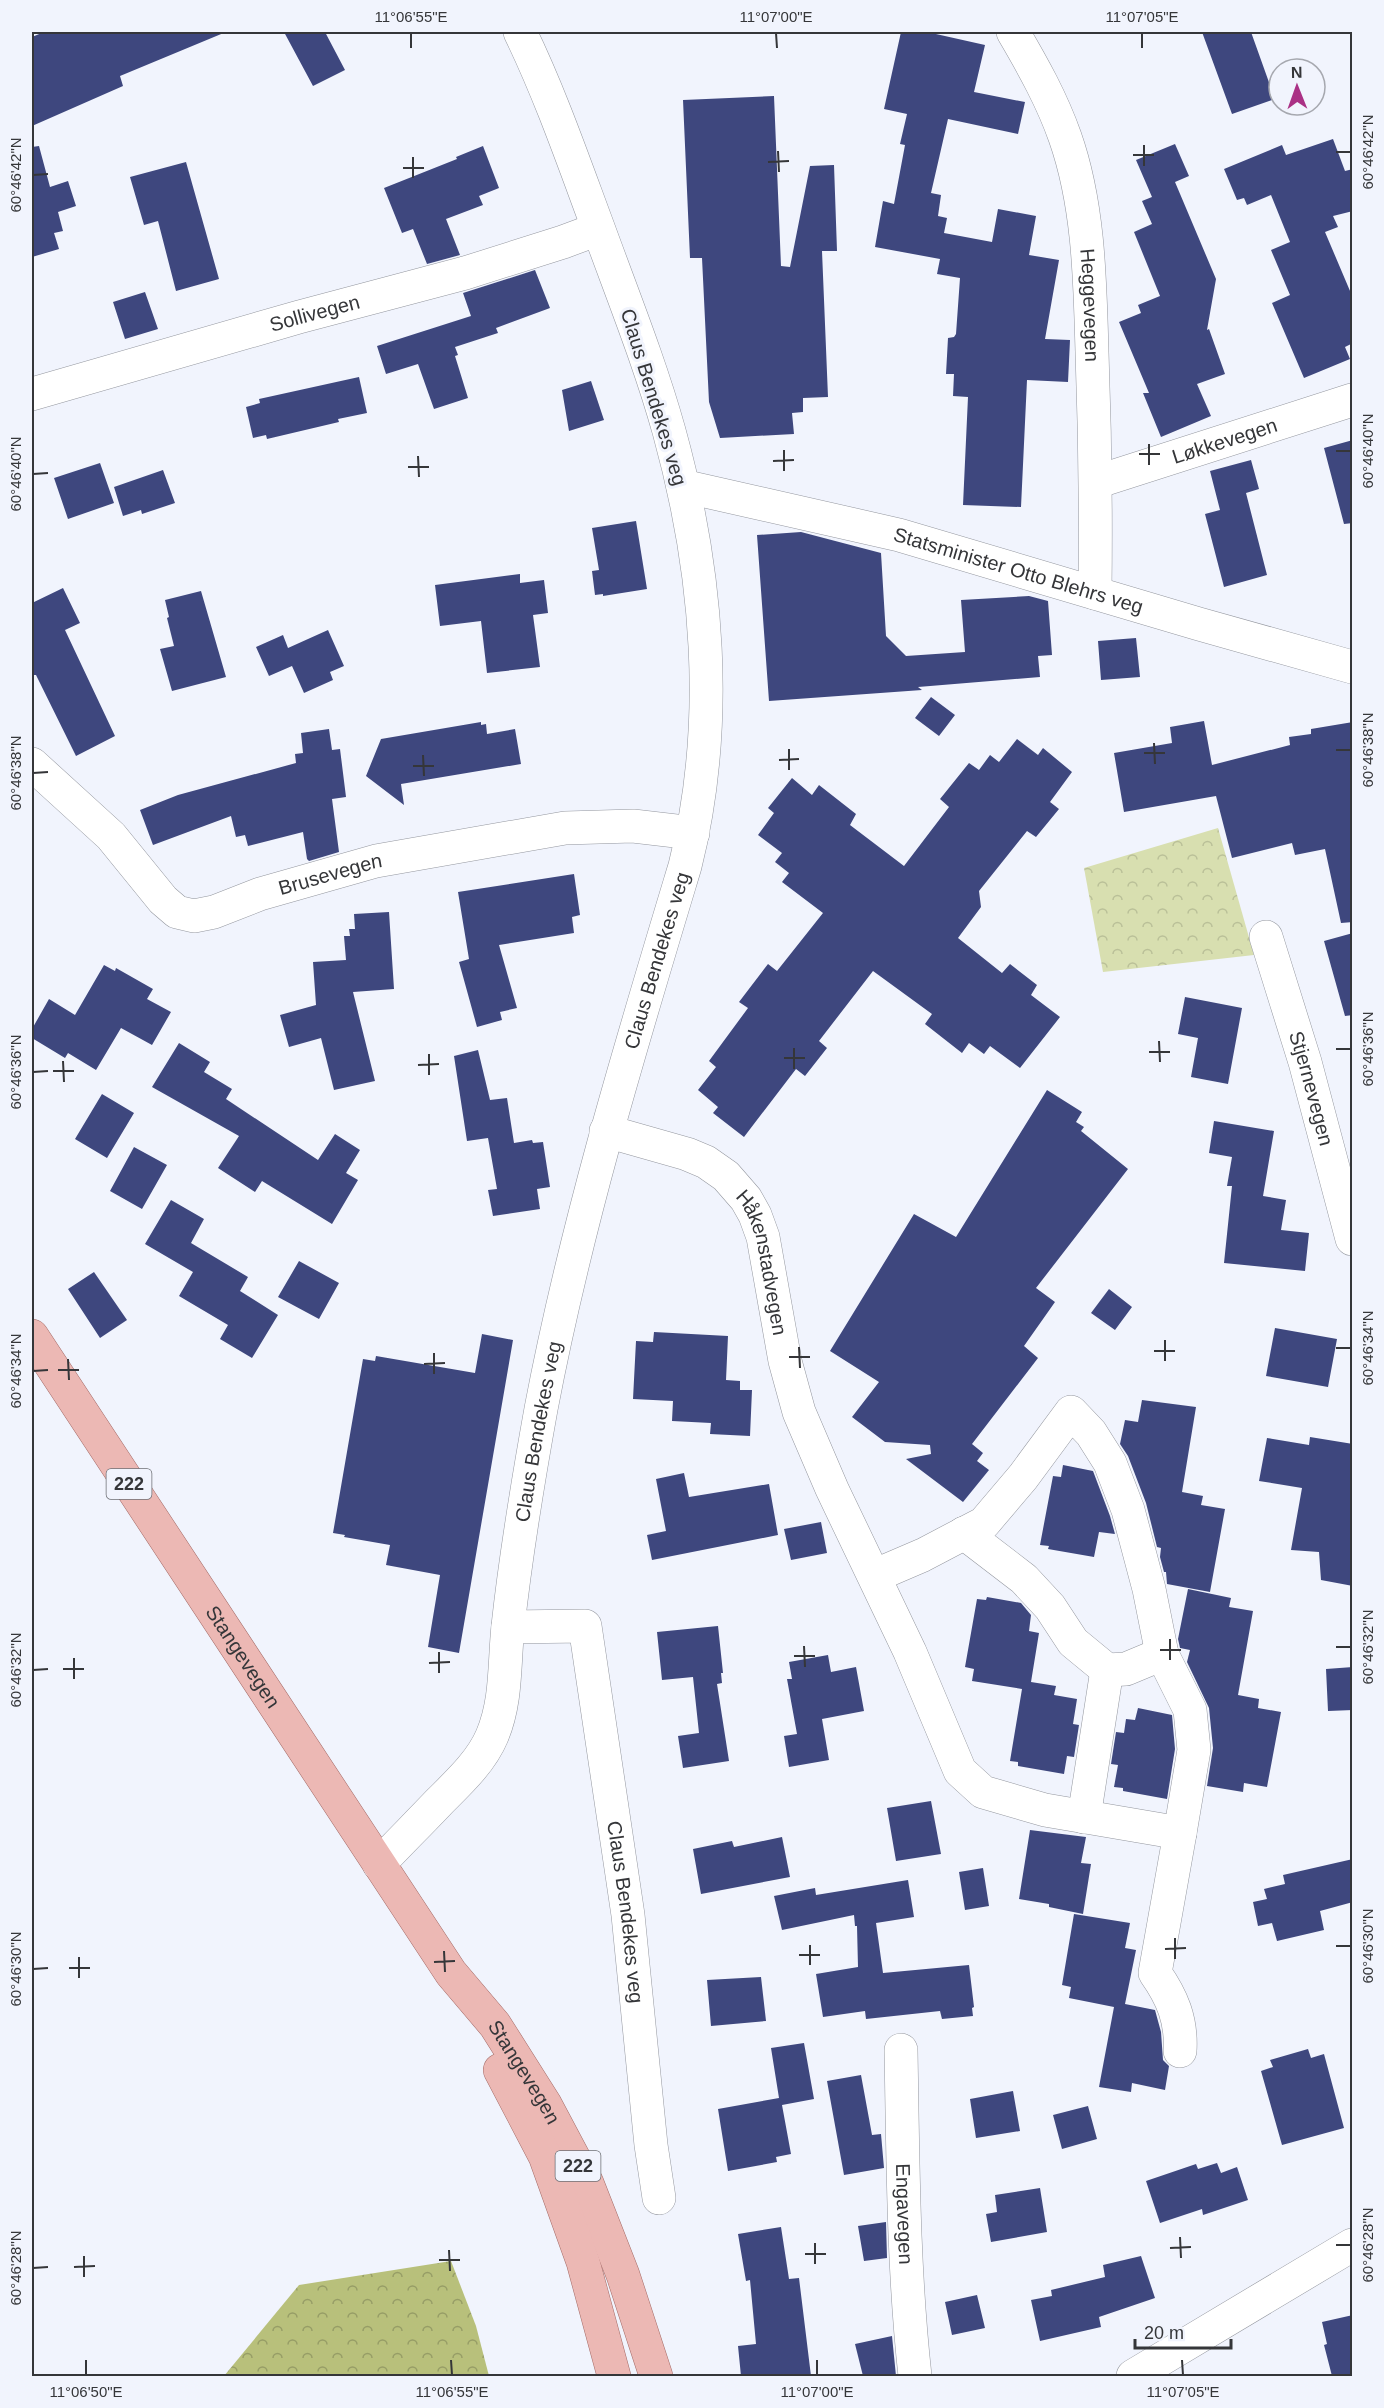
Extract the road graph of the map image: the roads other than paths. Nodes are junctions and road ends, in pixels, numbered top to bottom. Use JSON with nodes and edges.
{"nodes":[{"id":1,"x":520,"y":32,"type":"edge"},
{"id":2,"x":1013,"y":32,"type":"edge"},
{"id":3,"x":598,"y":229,"type":"junction"},
{"id":4,"x":32,"y":394,"type":"edge"},
{"id":5,"x":1353,"y":400,"type":"edge"},
{"id":6,"x":1096,"y":482,"type":"junction"},
{"id":7,"x":683,"y":486,"type":"junction"},
{"id":8,"x":1095,"y":593,"type":"junction"},
{"id":9,"x":1353,"y":667,"type":"edge"},
{"id":10,"x":32,"y":764,"type":"edge"},
{"id":11,"x":693,"y":833,"type":"junction"},
{"id":12,"x":1266,"y":937,"type":"dead end"},
{"id":13,"x":606,"y":1131,"type":"junction"},
{"id":14,"x":1353,"y":1239,"type":"edge"},
{"id":15,"x":32,"y":1336,"type":"edge"},
{"id":16,"x":964,"y":1533,"type":"junction"},
{"id":17,"x":874,"y":1576,"type":"junction"},
{"id":18,"x":508,"y":1627,"type":"junction"},
{"id":19,"x":1162,"y":1654,"type":"junction"},
{"id":20,"x":1107,"y":1670,"type":"junction"},
{"id":21,"x":1084,"y":1817,"type":"junction"},
{"id":22,"x":1180,"y":1833,"type":"junction"},
{"id":23,"x":379,"y":1863,"type":"junction"},
{"id":24,"x":455,"y":1980,"type":"junction"},
{"id":25,"x":901,"y":2050,"type":"dead end"},
{"id":26,"x":1180,"y":2051,"type":"dead end"},
{"id":27,"x":659,"y":2198,"type":"dead end"},
{"id":28,"x":1353,"y":2245,"type":"edge"},
{"id":29,"x":614,"y":2376,"type":"edge"},
{"id":30,"x":656,"y":2376,"type":"edge"},
{"id":31,"x":915,"y":2376,"type":"edge"},
{"id":32,"x":1133,"y":2376,"type":"edge"}],
"edges":[{"from":1,"to":3,"type":"street","name":"Claus Bendekes veg"},
{"from":2,"to":6,"type":"street","name":"Heggevegen"},
{"from":3,"to":4,"type":"street","name":"Sollivegen"},
{"from":3,"to":7,"type":"street","name":"Claus Bendekes veg"},
{"from":5,"to":6,"type":"street","name":"Løkkevegen"},
{"from":6,"to":8,"type":"street","name":"Heggevegen"},
{"from":7,"to":8,"type":"street","name":"Statsminister Otto Blehrs veg"},
{"from":7,"to":11,"type":"street","name":"Claus Bendekes veg"},
{"from":8,"to":9,"type":"street","name":"Statsminister Otto Blehrs veg"},
{"from":10,"to":11,"type":"street","name":"Brusevegen"},
{"from":11,"to":13,"type":"street","name":"Claus Bendekes veg"},
{"from":12,"to":14,"type":"street","name":"Stjernevegen"},
{"from":13,"to":17,"type":"street","name":"Håkenstadvegen"},
{"from":13,"to":18,"type":"street","name":"Claus Bendekes veg"},
{"from":15,"to":23,"type":"main road","name":"Stangevegen","number":"222"},
{"from":16,"to":17,"type":"street"},
{"from":16,"to":19,"type":"street"},
{"from":16,"to":20,"type":"street"},
{"from":17,"to":21,"type":"street","name":"Håkenstadvegen"},
{"from":18,"to":23,"type":"street","name":"Claus Bendekes veg"},
{"from":18,"to":27,"type":"street","name":"Claus Bendekes veg"},
{"from":19,"to":20,"type":"street"},
{"from":19,"to":22,"type":"street"},
{"from":20,"to":21,"type":"street"},
{"from":21,"to":22,"type":"street","name":"Håkenstadvegen"},
{"from":22,"to":26,"type":"street"},
{"from":23,"to":24,"type":"main road","name":"Stangevegen","number":"222"},
{"from":24,"to":29,"type":"main road","name":"Stangevegen","number":"222"},
{"from":24,"to":30,"type":"main road","name":"Stangevegen","number":"222"},
{"from":25,"to":31,"type":"street","name":"Engavegen"},
{"from":28,"to":32,"type":"street"}]}
